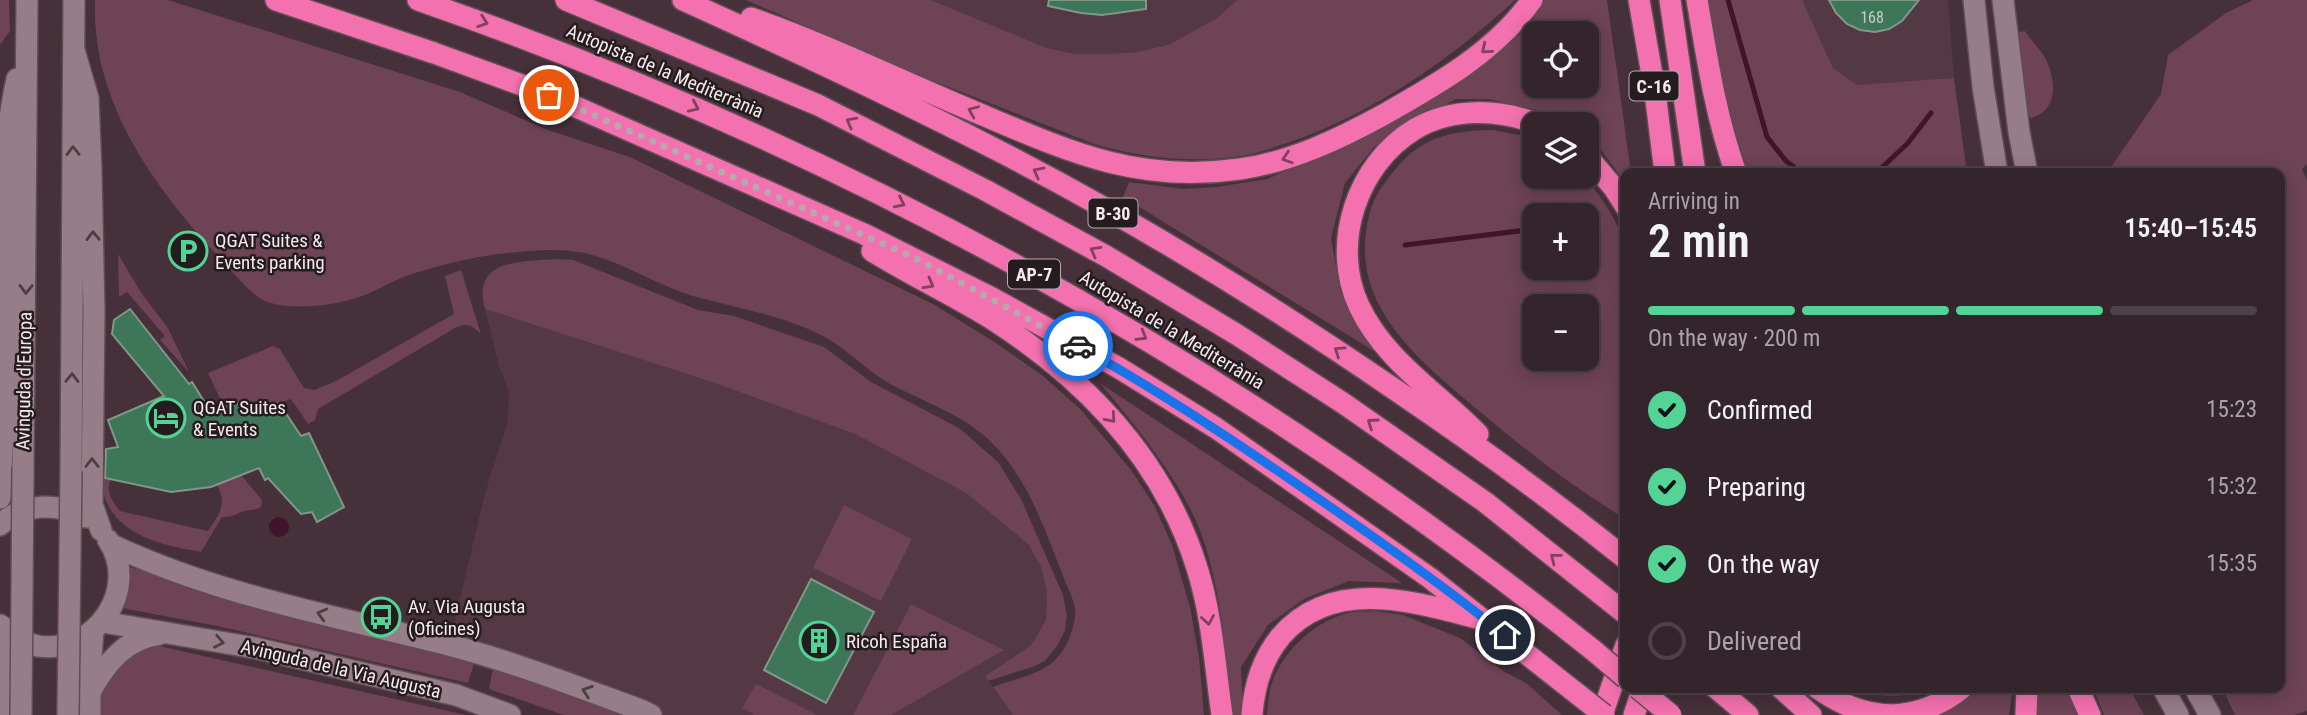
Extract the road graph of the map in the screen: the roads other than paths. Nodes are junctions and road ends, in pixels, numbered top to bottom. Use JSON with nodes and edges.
{"nodes":[{"id":1,"x":27,"y":0,"type":"edge"},
{"id":2,"x":74,"y":0,"type":"edge"},
{"id":3,"x":276,"y":0,"type":"edge"},
{"id":4,"x":418,"y":0,"type":"edge"},
{"id":5,"x":566,"y":0,"type":"edge"},
{"id":6,"x":683,"y":0,"type":"edge"},
{"id":7,"x":700,"y":0,"type":"edge"},
{"id":8,"x":1532,"y":0,"type":"edge"},
{"id":9,"x":1639,"y":0,"type":"edge"},
{"id":10,"x":1671,"y":0,"type":"edge"},
{"id":11,"x":1697,"y":0,"type":"edge"},
{"id":12,"x":1974,"y":0,"type":"edge"},
{"id":13,"x":2003,"y":0,"type":"edge"},
{"id":14,"x":26,"y":47,"type":"junction"},
{"id":15,"x":74,"y":50,"type":"junction"},
{"id":16,"x":1522,"y":118,"type":"edge"},
{"id":17,"x":1664,"y":168,"type":"edge"},
{"id":18,"x":1694,"y":168,"type":"edge"},
{"id":19,"x":1734,"y":168,"type":"edge"},
{"id":20,"x":1996,"y":168,"type":"edge"},
{"id":21,"x":2026,"y":168,"type":"edge"},
{"id":22,"x":1599,"y":170,"type":"edge"},
{"id":23,"x":1620,"y":198,"type":"edge"},
{"id":24,"x":786,"y":199,"type":"junction"},
{"id":25,"x":1,"y":462,"type":"edge"},
{"id":26,"x":1516,"y":474,"type":"junction"},
{"id":27,"x":0,"y":499,"type":"edge"},
{"id":28,"x":1,"y":524,"type":"edge"},
{"id":29,"x":106,"y":537,"type":"junction"},
{"id":30,"x":1620,"y":554,"type":"edge"},
{"id":31,"x":1620,"y":609,"type":"edge"},
{"id":32,"x":1486,"y":620,"type":"junction"},
{"id":33,"x":0,"y":625,"type":"edge"},
{"id":34,"x":98,"y":627,"type":"junction"},
{"id":35,"x":170,"y":632,"type":"junction"},
{"id":36,"x":0,"y":648,"type":"edge"},
{"id":37,"x":1620,"y":663,"type":"edge"},
{"id":38,"x":1620,"y":673,"type":"edge"},
{"id":39,"x":90,"y":692,"type":"junction"},
{"id":40,"x":1641,"y":693,"type":"edge"},
{"id":41,"x":1644,"y":693,"type":"edge"},
{"id":42,"x":1722,"y":693,"type":"edge"},
{"id":43,"x":1787,"y":693,"type":"edge"},
{"id":44,"x":1826,"y":693,"type":"edge"},
{"id":45,"x":1955,"y":693,"type":"edge"},
{"id":46,"x":2027,"y":693,"type":"edge"},
{"id":47,"x":2080,"y":693,"type":"edge"},
{"id":48,"x":2167,"y":693,"type":"edge"},
{"id":49,"x":2198,"y":693,"type":"edge"},
{"id":50,"x":3,"y":715,"type":"edge"},
{"id":51,"x":21,"y":715,"type":"edge"},
{"id":52,"x":68,"y":715,"type":"edge"},
{"id":53,"x":90,"y":715,"type":"edge"},
{"id":54,"x":510,"y":715,"type":"edge"},
{"id":55,"x":651,"y":715,"type":"edge"},
{"id":56,"x":1222,"y":715,"type":"edge"},
{"id":57,"x":1252,"y":715,"type":"edge"},
{"id":58,"x":1603,"y":715,"type":"edge"},
{"id":59,"x":1634,"y":715,"type":"edge"},
{"id":60,"x":1671,"y":715,"type":"edge"},
{"id":61,"x":1748,"y":715,"type":"edge"},
{"id":62,"x":1811,"y":715,"type":"edge"},
{"id":63,"x":1891,"y":715,"type":"edge"},
{"id":64,"x":2025,"y":715,"type":"edge"},
{"id":65,"x":2090,"y":715,"type":"edge"},
{"id":66,"x":2178,"y":715,"type":"edge"},
{"id":67,"x":2210,"y":715,"type":"edge"}],
"edges":[{"from":1,"to":14,"type":"street","name":"Avinguda d'Europa"},
{"from":2,"to":15,"type":"street"},
{"from":3,"to":24,"type":"highway"},
{"from":4,"to":38,"type":"highway","name":"Autopista de la Mediterrània","number":"AP-7","one_way":true,"bridge":true},
{"from":31,"to":5,"type":"highway","name":"Autopista de la Mediterrània","number":"AP-7","one_way":true},
{"from":26,"to":6,"type":"highway","number":"B-30","one_way":true},
{"from":8,"to":7,"type":"highway","one_way":true},
{"from":9,"to":17,"type":"highway","number":"C-16"},
{"from":10,"to":18,"type":"highway","number":"C-16"},
{"from":11,"to":19,"type":"highway"},
{"from":12,"to":20,"type":"street"},
{"from":13,"to":21,"type":"street"},
{"from":14,"to":25,"type":"street","name":"Avinguda d'Europa"},
{"from":14,"to":51,"type":"street","name":"Avinguda d'Europa","one_way":true,"bridge":true},
{"from":29,"to":15,"type":"street","one_way":true},
{"from":52,"to":15,"type":"street","one_way":true,"bridge":true},
{"from":16,"to":26,"type":"highway"},
{"from":22,"to":23,"type":"highway"},
{"from":24,"to":32,"type":"highway"},
{"from":24,"to":56,"type":"highway","one_way":true},
{"from":25,"to":27,"type":"street","name":"Avinguda d'Europa"},
{"from":26,"to":30,"type":"highway","number":"B-30"},
{"from":27,"to":28,"type":"street","name":"Avinguda d'Europa"},
{"from":28,"to":29,"type":"street"},
{"from":29,"to":34,"type":"street"},
{"from":55,"to":29,"type":"street","one_way":true},
{"from":32,"to":57,"type":"highway"},
{"from":32,"to":58,"type":"highway","bridge":true},
{"from":33,"to":34,"type":"street"},
{"from":34,"to":35,"type":"street","name":"Avinguda de la Via Augusta"},
{"from":34,"to":39,"type":"street"},
{"from":35,"to":39,"type":"street","name":"Avinguda de la Via Augusta"},
{"from":35,"to":54,"type":"street","name":"Avinguda de la Via Augusta","one_way":true},
{"from":36,"to":50,"type":"street"},
{"from":37,"to":58,"type":"highway"},
{"from":39,"to":53,"type":"street"},
{"from":40,"to":59,"type":"highway"},
{"from":41,"to":60,"type":"highway","bridge":true},
{"from":42,"to":61,"type":"highway"},
{"from":43,"to":62,"type":"highway"},
{"from":44,"to":63,"type":"highway"},
{"from":45,"to":63,"type":"highway"},
{"from":46,"to":64,"type":"highway"},
{"from":47,"to":65,"type":"highway"},
{"from":48,"to":66,"type":"street"},
{"from":49,"to":67,"type":"street"}]}
